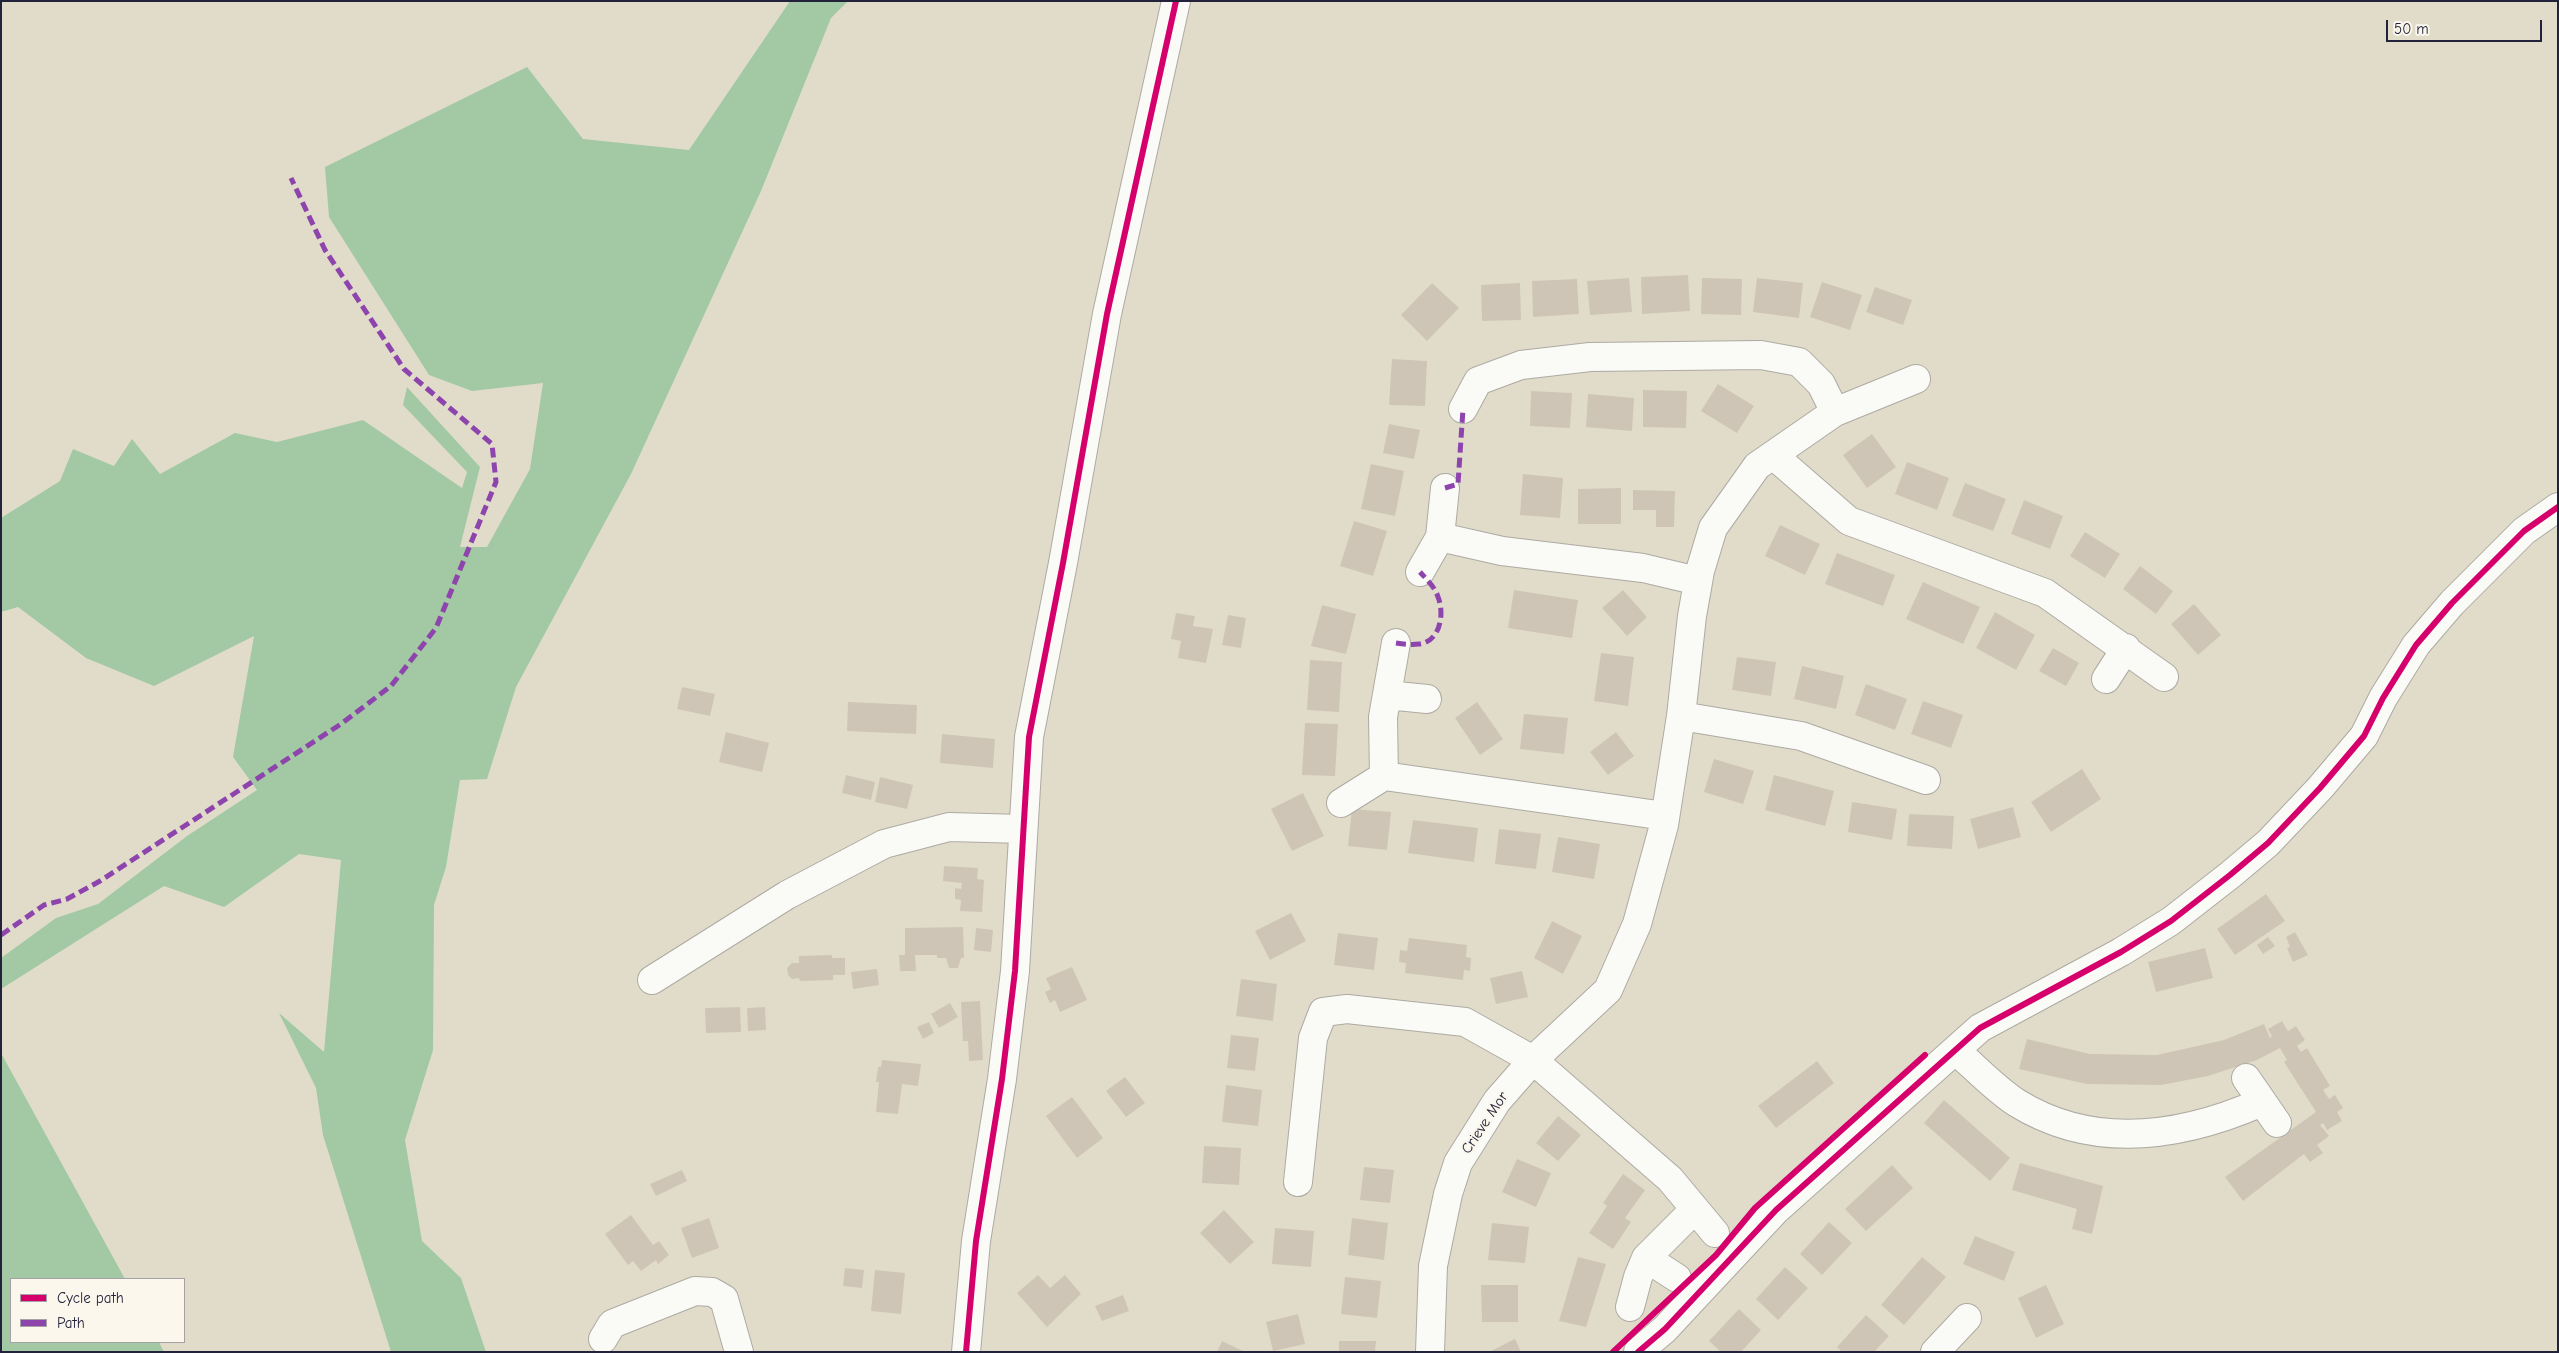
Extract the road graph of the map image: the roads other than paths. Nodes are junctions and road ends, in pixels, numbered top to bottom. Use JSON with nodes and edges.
{"nodes":[{"id":1,"x":1176,"y":1,"type":"edge"},
{"id":2,"x":1916,"y":379,"type":"dead end"},
{"id":3,"x":1463,"y":409,"type":"dead end"},
{"id":4,"x":1835,"y":412,"type":"junction"},
{"id":5,"x":1773,"y":455,"type":"junction"},
{"id":6,"x":1445,"y":488,"type":"dead end"},
{"id":7,"x":2558,"y":507,"type":"edge"},
{"id":8,"x":1440,"y":536,"type":"junction"},
{"id":9,"x":1420,"y":572,"type":"dead end"},
{"id":10,"x":1698,"y":581,"type":"junction"},
{"id":11,"x":1396,"y":643,"type":"dead end"},
{"id":12,"x":2126,"y":648,"type":"junction"},
{"id":13,"x":2164,"y":677,"type":"dead end"},
{"id":14,"x":2106,"y":680,"type":"dead end"},
{"id":15,"x":1387,"y":695,"type":"junction"},
{"id":16,"x":1427,"y":699,"type":"dead end"},
{"id":17,"x":1681,"y":716,"type":"junction"},
{"id":18,"x":1384,"y":776,"type":"junction"},
{"id":19,"x":1926,"y":780,"type":"dead end"},
{"id":20,"x":1341,"y":803,"type":"dead end"},
{"id":21,"x":1665,"y":816,"type":"junction"},
{"id":22,"x":1023,"y":829,"type":"junction"},
{"id":23,"x":652,"y":980,"type":"dead end"},
{"id":24,"x":1956,"y":1050,"type":"junction"},
{"id":25,"x":1534,"y":1060,"type":"junction"},
{"id":26,"x":2246,"y":1078,"type":"dead end"},
{"id":27,"x":1298,"y":1182,"type":"dead end"},
{"id":28,"x":1695,"y":1209,"type":"junction"},
{"id":29,"x":1715,"y":1233,"type":"dead end"},
{"id":30,"x":1646,"y":1258,"type":"junction"},
{"id":31,"x":1677,"y":1278,"type":"dead end"},
{"id":32,"x":1630,"y":1308,"type":"dead end"},
{"id":33,"x":1967,"y":1318,"type":"dead end"},
{"id":34,"x":603,"y":1339,"type":"dead end"},
{"id":35,"x":739,"y":1352,"type":"edge"},
{"id":36,"x":966,"y":1352,"type":"edge"},
{"id":37,"x":1430,"y":1352,"type":"edge"},
{"id":38,"x":1638,"y":1352,"type":"edge"},
{"id":39,"x":1935,"y":1352,"type":"edge"}],
"edges":[{"from":1,"to":22,"type":"street"},
{"from":2,"to":4,"type":"street","name":"Crieve Mor"},
{"from":3,"to":4,"type":"street"},
{"from":4,"to":5,"type":"street","name":"Crieve Mor"},
{"from":5,"to":10,"type":"street","name":"Crieve Mor"},
{"from":5,"to":12,"type":"street"},
{"from":6,"to":8,"type":"street"},
{"from":7,"to":24,"type":"street"},
{"from":8,"to":9,"type":"street"},
{"from":8,"to":10,"type":"street"},
{"from":10,"to":17,"type":"street","name":"Crieve Mor"},
{"from":11,"to":15,"type":"street"},
{"from":12,"to":13,"type":"street"},
{"from":12,"to":14,"type":"street"},
{"from":15,"to":16,"type":"street"},
{"from":15,"to":18,"type":"street"},
{"from":17,"to":19,"type":"street"},
{"from":17,"to":21,"type":"street","name":"Crieve Mor"},
{"from":18,"to":20,"type":"street"},
{"from":18,"to":21,"type":"street"},
{"from":21,"to":25,"type":"street","name":"Crieve Mor"},
{"from":22,"to":23,"type":"street"},
{"from":22,"to":36,"type":"street"},
{"from":24,"to":26,"type":"street"},
{"from":24,"to":38,"type":"street"},
{"from":25,"to":27,"type":"street"},
{"from":25,"to":28,"type":"street"},
{"from":25,"to":37,"type":"street","name":"Crieve Mor"},
{"from":28,"to":29,"type":"street"},
{"from":28,"to":30,"type":"street"},
{"from":30,"to":31,"type":"street"},
{"from":30,"to":32,"type":"street"},
{"from":33,"to":39,"type":"street"},
{"from":34,"to":35,"type":"street"}]}
